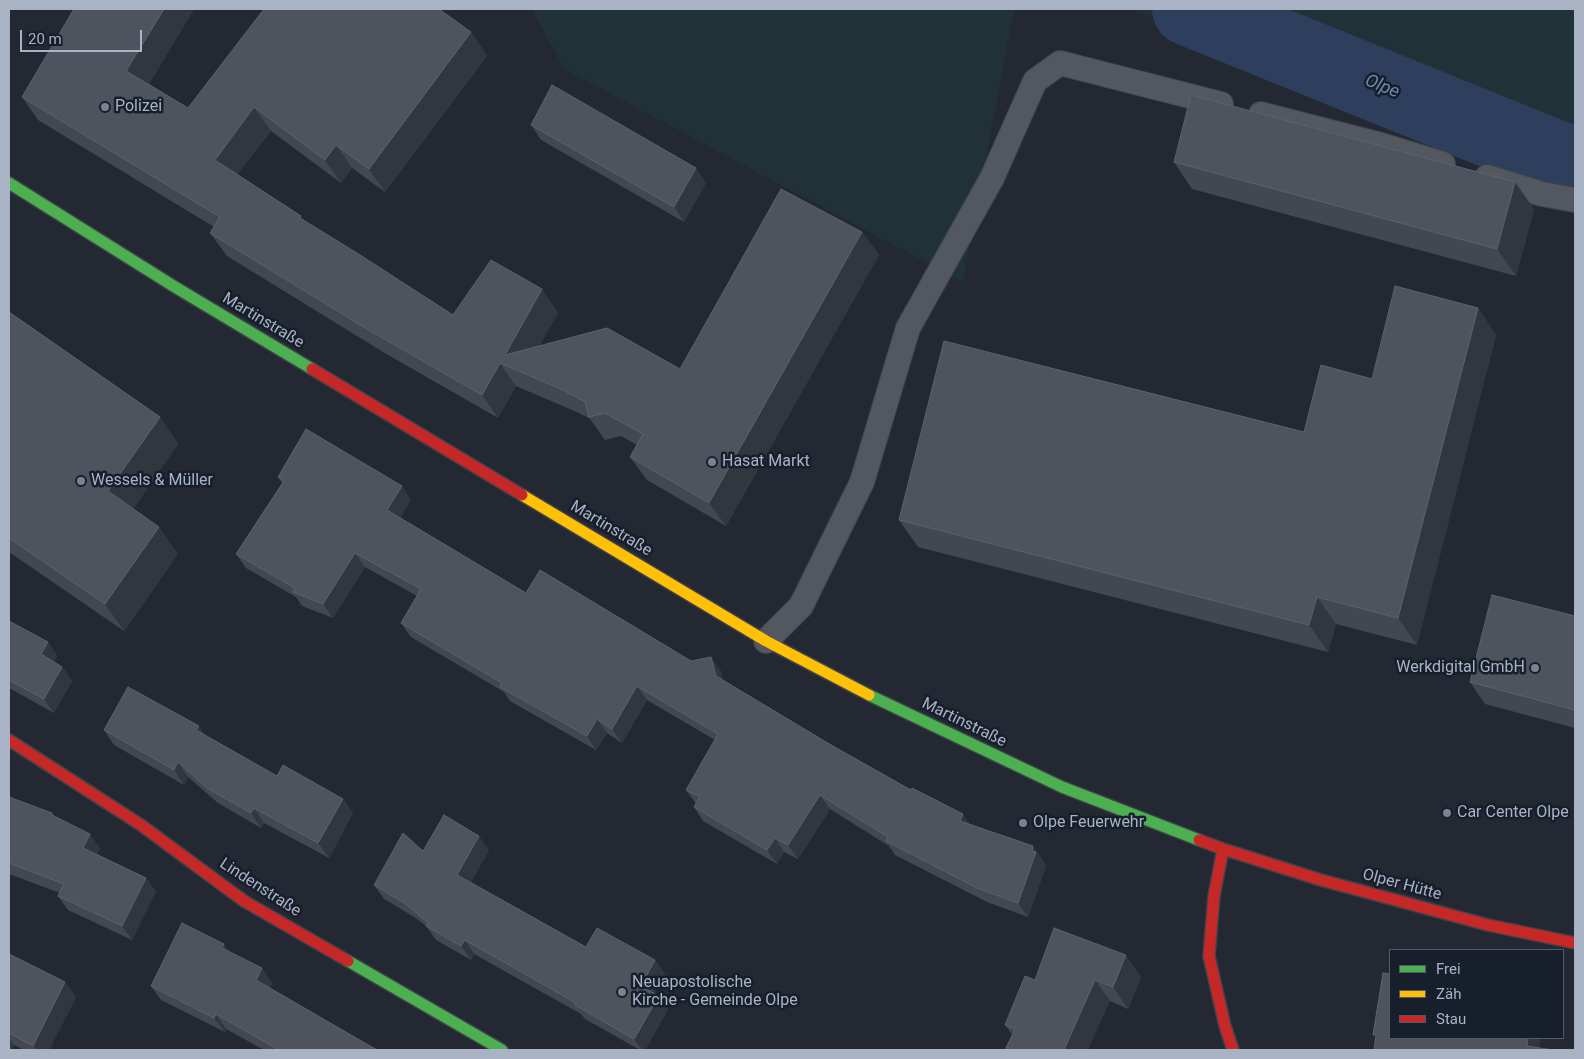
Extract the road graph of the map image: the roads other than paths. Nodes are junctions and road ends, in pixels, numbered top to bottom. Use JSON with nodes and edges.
{"nodes":[{"id":1,"x":9,"y":183,"type":"edge"},
{"id":2,"x":1575,"y":200,"type":"edge"},
{"id":3,"x":766,"y":641,"type":"junction"},
{"id":4,"x":9,"y":740,"type":"edge"},
{"id":5,"x":1223,"y":849,"type":"junction"},
{"id":6,"x":1575,"y":943,"type":"edge"},
{"id":7,"x":502,"y":1050,"type":"edge"},
{"id":8,"x":1233,"y":1050,"type":"edge"}],
"edges":[{"from":1,"to":3,"type":"street","name":"Martinstraße"},
{"from":2,"to":3,"type":"lane"},
{"from":3,"to":5,"type":"street","name":"Martinstraße"},
{"from":4,"to":7,"type":"street","name":"Lindenstraße"},
{"from":5,"to":6,"type":"street","name":"Olper Hütte"},
{"from":5,"to":8,"type":"street"}]}
